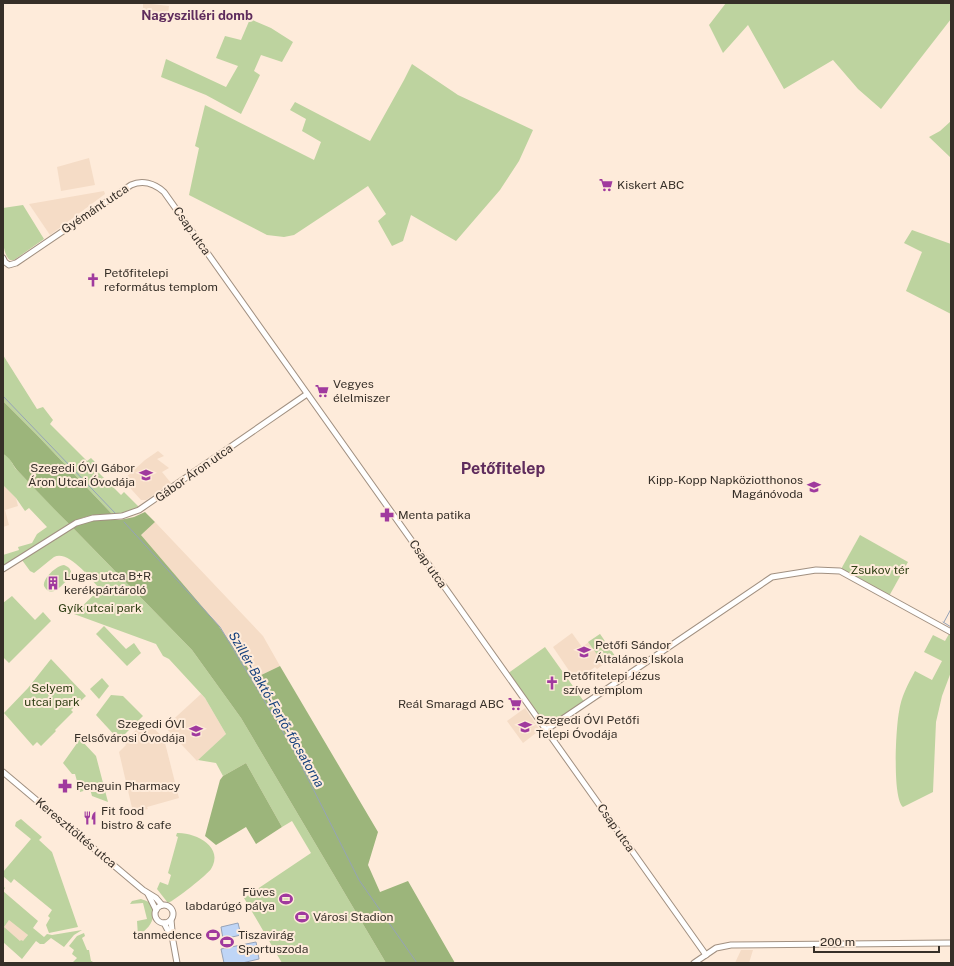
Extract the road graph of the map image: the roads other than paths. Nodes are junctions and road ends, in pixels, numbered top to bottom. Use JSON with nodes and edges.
{"nodes":[{"id":1,"x":143,"y":182,"type":"joint"},
{"id":2,"x":3,"y":258,"type":"edge"},
{"id":3,"x":307,"y":394,"type":"junction"},
{"id":4,"x":3,"y":569,"type":"edge"},
{"id":5,"x":951,"y":632,"type":"edge"},
{"id":6,"x":546,"y":730,"type":"junction"},
{"id":7,"x":3,"y":772,"type":"edge"},
{"id":8,"x":148,"y":894,"type":"junction"},
{"id":9,"x":162,"y":905,"type":"junction"},
{"id":10,"x":156,"y":910,"type":"junction"},
{"id":11,"x":171,"y":920,"type":"junction"},
{"id":12,"x":164,"y":924,"type":"junction"},
{"id":13,"x":173,"y":941,"type":"junction"},
{"id":14,"x":951,"y":943,"type":"edge"},
{"id":15,"x":706,"y":954,"type":"junction"},
{"id":16,"x":177,"y":963,"type":"edge"},
{"id":17,"x":694,"y":963,"type":"edge"}],
"edges":[{"from":1,"to":2,"type":"street","name":"Gyémánt utca"},
{"from":1,"to":3,"type":"street","name":"Csap utca"},
{"from":3,"to":4,"type":"street","name":"Gábor Áron utca"},
{"from":3,"to":6,"type":"street","name":"Csap utca"},
{"from":5,"to":6,"type":"street"},
{"from":6,"to":15,"type":"street","name":"Csap utca"},
{"from":7,"to":8,"type":"street","name":"Kereszttöltés utca"},
{"from":8,"to":9,"type":"street","name":"Kereszttöltés utca"},
{"from":8,"to":10,"type":"street","name":"Kereszttöltés utca"},
{"from":9,"to":10,"type":"street"},
{"from":9,"to":11,"type":"street"},
{"from":10,"to":12,"type":"street"},
{"from":11,"to":12,"type":"street"},
{"from":11,"to":13,"type":"street"},
{"from":12,"to":13,"type":"street"},
{"from":13,"to":16,"type":"street"},
{"from":14,"to":15,"type":"street"},
{"from":15,"to":17,"type":"street"}]}
